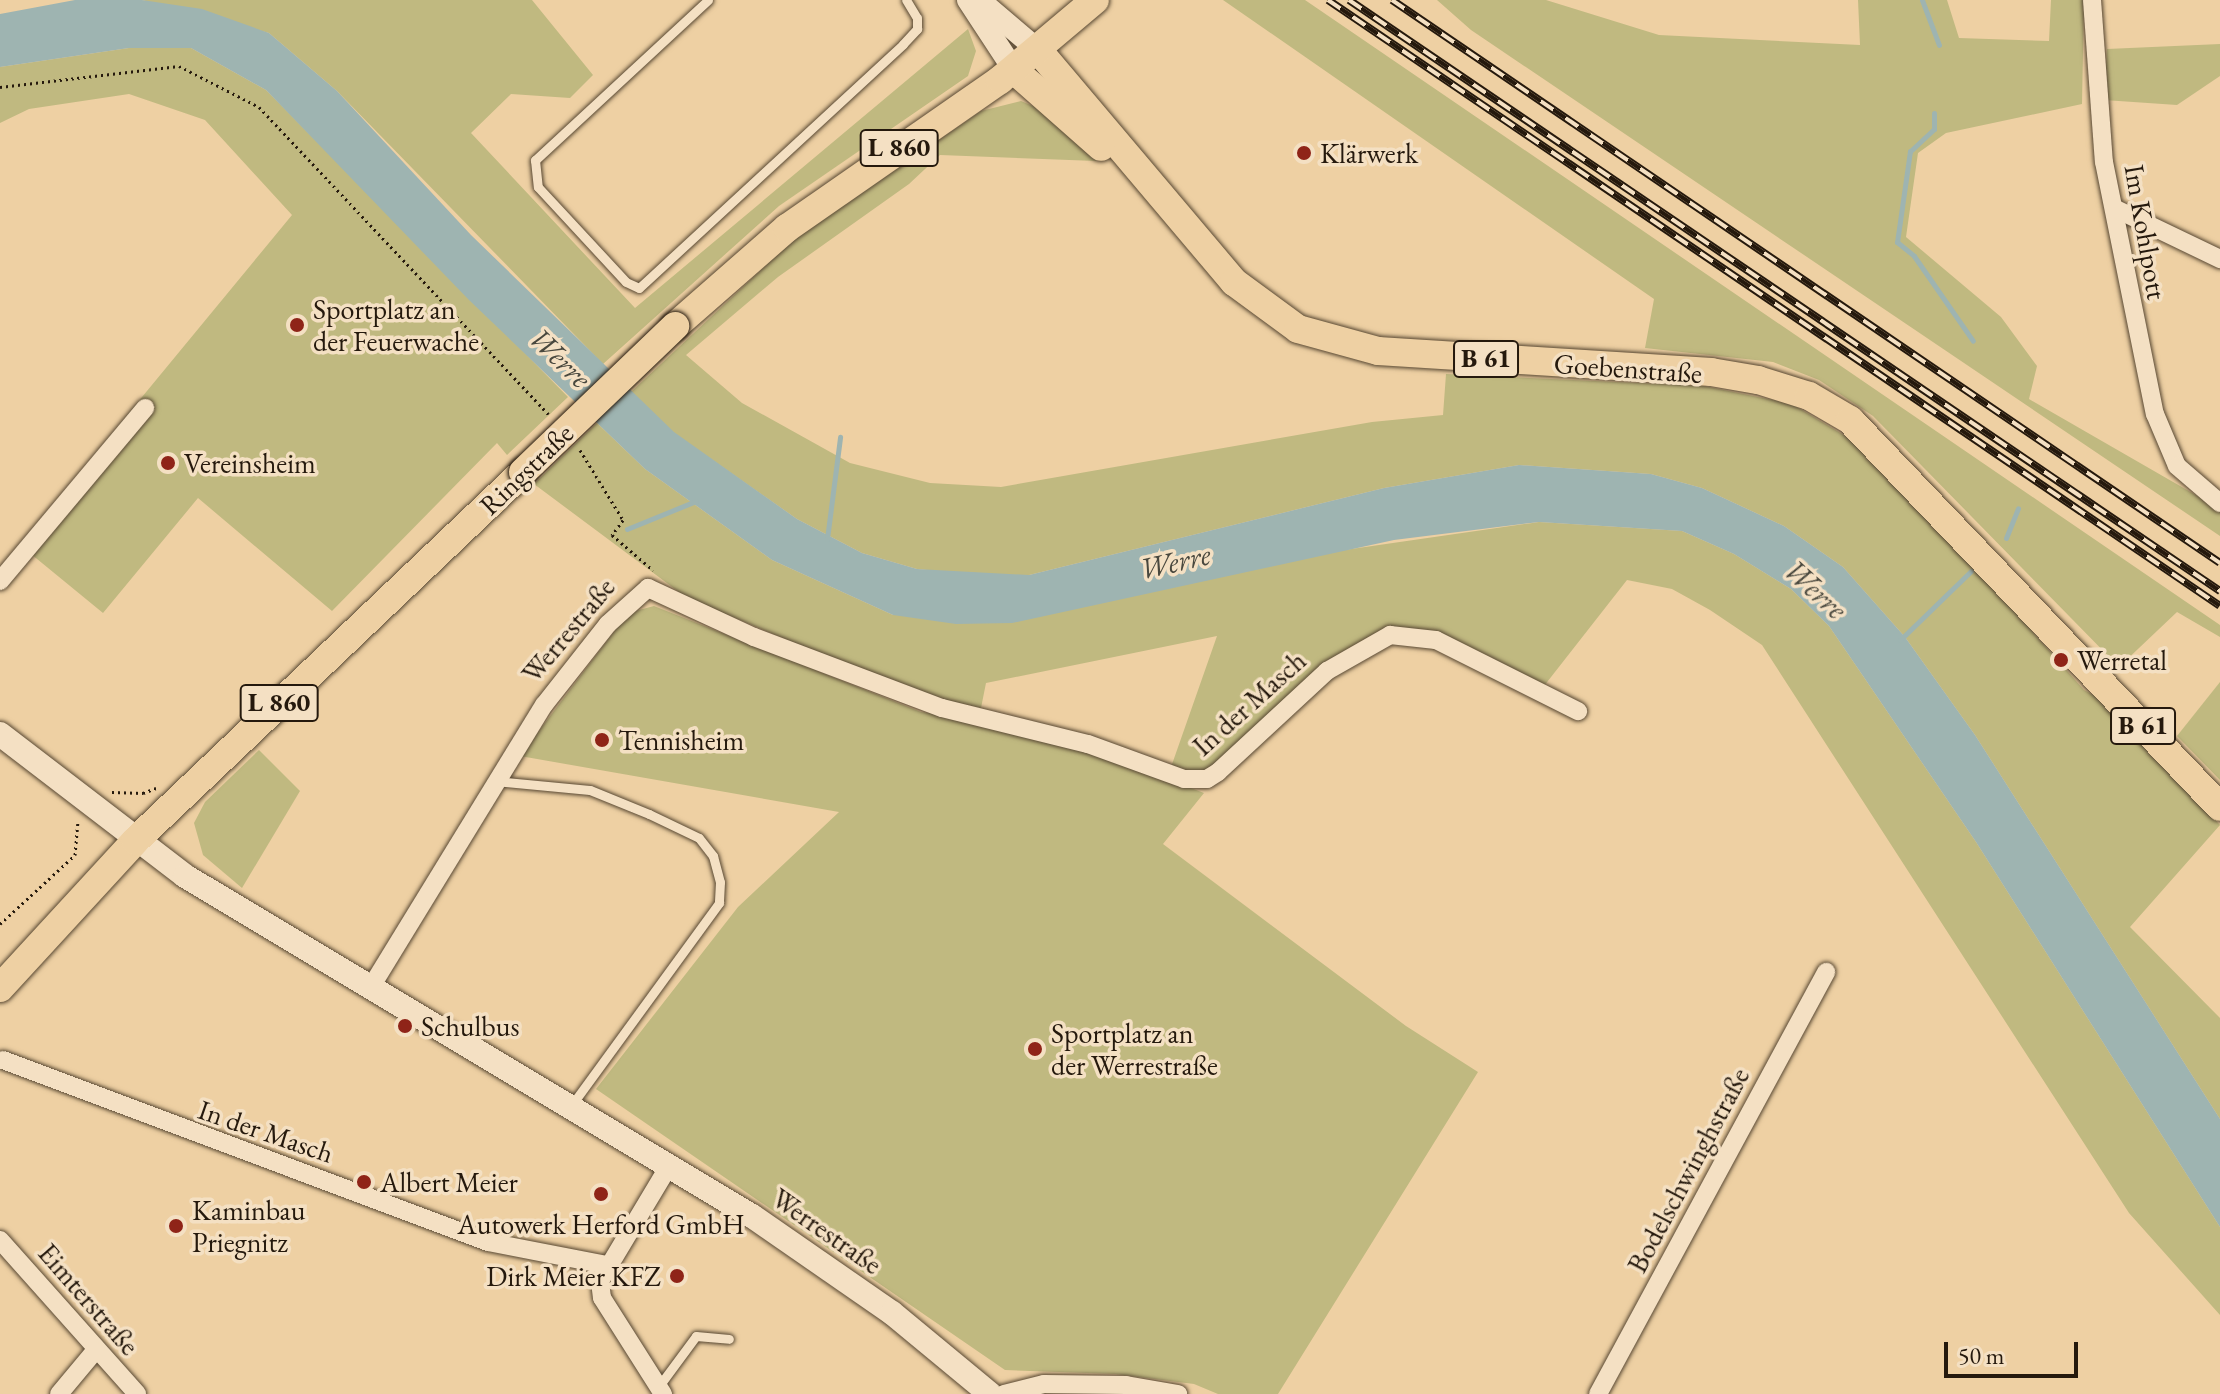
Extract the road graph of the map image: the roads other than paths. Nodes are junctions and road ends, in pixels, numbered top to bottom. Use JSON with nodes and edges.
{"nodes":[{"id":1,"x":708,"y":0,"type":"edge"},
{"id":2,"x":906,"y":0,"type":"edge"},
{"id":3,"x":968,"y":0,"type":"edge"},
{"id":4,"x":979,"y":0,"type":"edge"},
{"id":5,"x":1095,"y":0,"type":"edge"},
{"id":6,"x":2092,"y":0,"type":"edge"},
{"id":7,"x":1038,"y":50,"type":"junction"},
{"id":8,"x":1014,"y":70,"type":"junction"},
{"id":9,"x":2114,"y":208,"type":"junction"},
{"id":10,"x":1170,"y":209,"type":"junction"},
{"id":11,"x":2220,"y":259,"type":"edge"},
{"id":12,"x":145,"y":408,"type":"dead end"},
{"id":13,"x":2220,"y":503,"type":"edge"},
{"id":14,"x":0,"y":581,"type":"edge"},
{"id":15,"x":942,"y":708,"type":"joint"},
{"id":16,"x":1578,"y":711,"type":"dead end"},
{"id":17,"x":0,"y":734,"type":"edge"},
{"id":18,"x":495,"y":781,"type":"junction"},
{"id":19,"x":2220,"y":807,"type":"edge"},
{"id":20,"x":135,"y":841,"type":"junction"},
{"id":21,"x":1826,"y":972,"type":"dead end"},
{"id":22,"x":371,"y":987,"type":"junction"},
{"id":23,"x":0,"y":988,"type":"edge"},
{"id":24,"x":3,"y":1060,"type":"dead end"},
{"id":25,"x":571,"y":1106,"type":"junction"},
{"id":26,"x":670,"y":1164,"type":"junction"},
{"id":27,"x":0,"y":1240,"type":"edge"},
{"id":28,"x":606,"y":1265,"type":"junction"},
{"id":29,"x":729,"y":1339,"type":"dead end"},
{"id":30,"x":95,"y":1351,"type":"junction"},
{"id":31,"x":661,"y":1390,"type":"edge"},
{"id":32,"x":59,"y":1394,"type":"edge"},
{"id":33,"x":137,"y":1394,"type":"edge"},
{"id":34,"x":990,"y":1394,"type":"edge"},
{"id":35,"x":1004,"y":1394,"type":"edge"},
{"id":36,"x":1178,"y":1394,"type":"edge"},
{"id":37,"x":1598,"y":1394,"type":"edge"}],
"edges":[{"from":1,"to":2,"type":"lane"},
{"from":3,"to":8,"type":"street","name":"Goebenstraße"},
{"from":4,"to":7,"type":"street","name":"Goebenstraße"},
{"from":5,"to":7,"type":"main road","name":"Ringstraße"},
{"from":6,"to":9,"type":"street","name":"Im Kohlpott"},
{"from":7,"to":8,"type":"main road","name":"Ringstraße","number":"L 860"},
{"from":7,"to":10,"type":"main road","name":"Goebenstraße","number":"B 61"},
{"from":8,"to":10,"type":"main road","name":"Goebenstraße","number":"B 61"},
{"from":8,"to":20,"type":"main road","name":"Ringstraße","number":"L 860","bridge":true},
{"from":9,"to":11,"type":"street"},
{"from":9,"to":13,"type":"street","name":"Im Kohlpott"},
{"from":10,"to":19,"type":"main road","name":"Goebenstraße","number":"B 61"},
{"from":12,"to":14,"type":"street"},
{"from":15,"to":16,"type":"street","name":"In der Masch"},
{"from":15,"to":18,"type":"street","name":"Werrestraße"},
{"from":17,"to":20,"type":"main road","name":"Werrestraße"},
{"from":18,"to":22,"type":"street","name":"Werrestraße"},
{"from":18,"to":25,"type":"lane"},
{"from":20,"to":22,"type":"main road","name":"Werrestraße"},
{"from":20,"to":23,"type":"main road","name":"Ringstraße","number":"L 860"},
{"from":21,"to":37,"type":"street","name":"Bodelschwinghstraße"},
{"from":22,"to":25,"type":"main road","name":"Werrestraße"},
{"from":24,"to":28,"type":"street","name":"In der Masch"},
{"from":25,"to":26,"type":"main road","name":"Werrestraße"},
{"from":26,"to":28,"type":"street"},
{"from":26,"to":34,"type":"main road","name":"Werrestraße"},
{"from":27,"to":30,"type":"street","name":"Eimterstraße"},
{"from":28,"to":31,"type":"street"},
{"from":29,"to":31,"type":"lane"},
{"from":30,"to":32,"type":"street"},
{"from":30,"to":33,"type":"street","name":"Eimterstraße"},
{"from":35,"to":36,"type":"street"}]}
